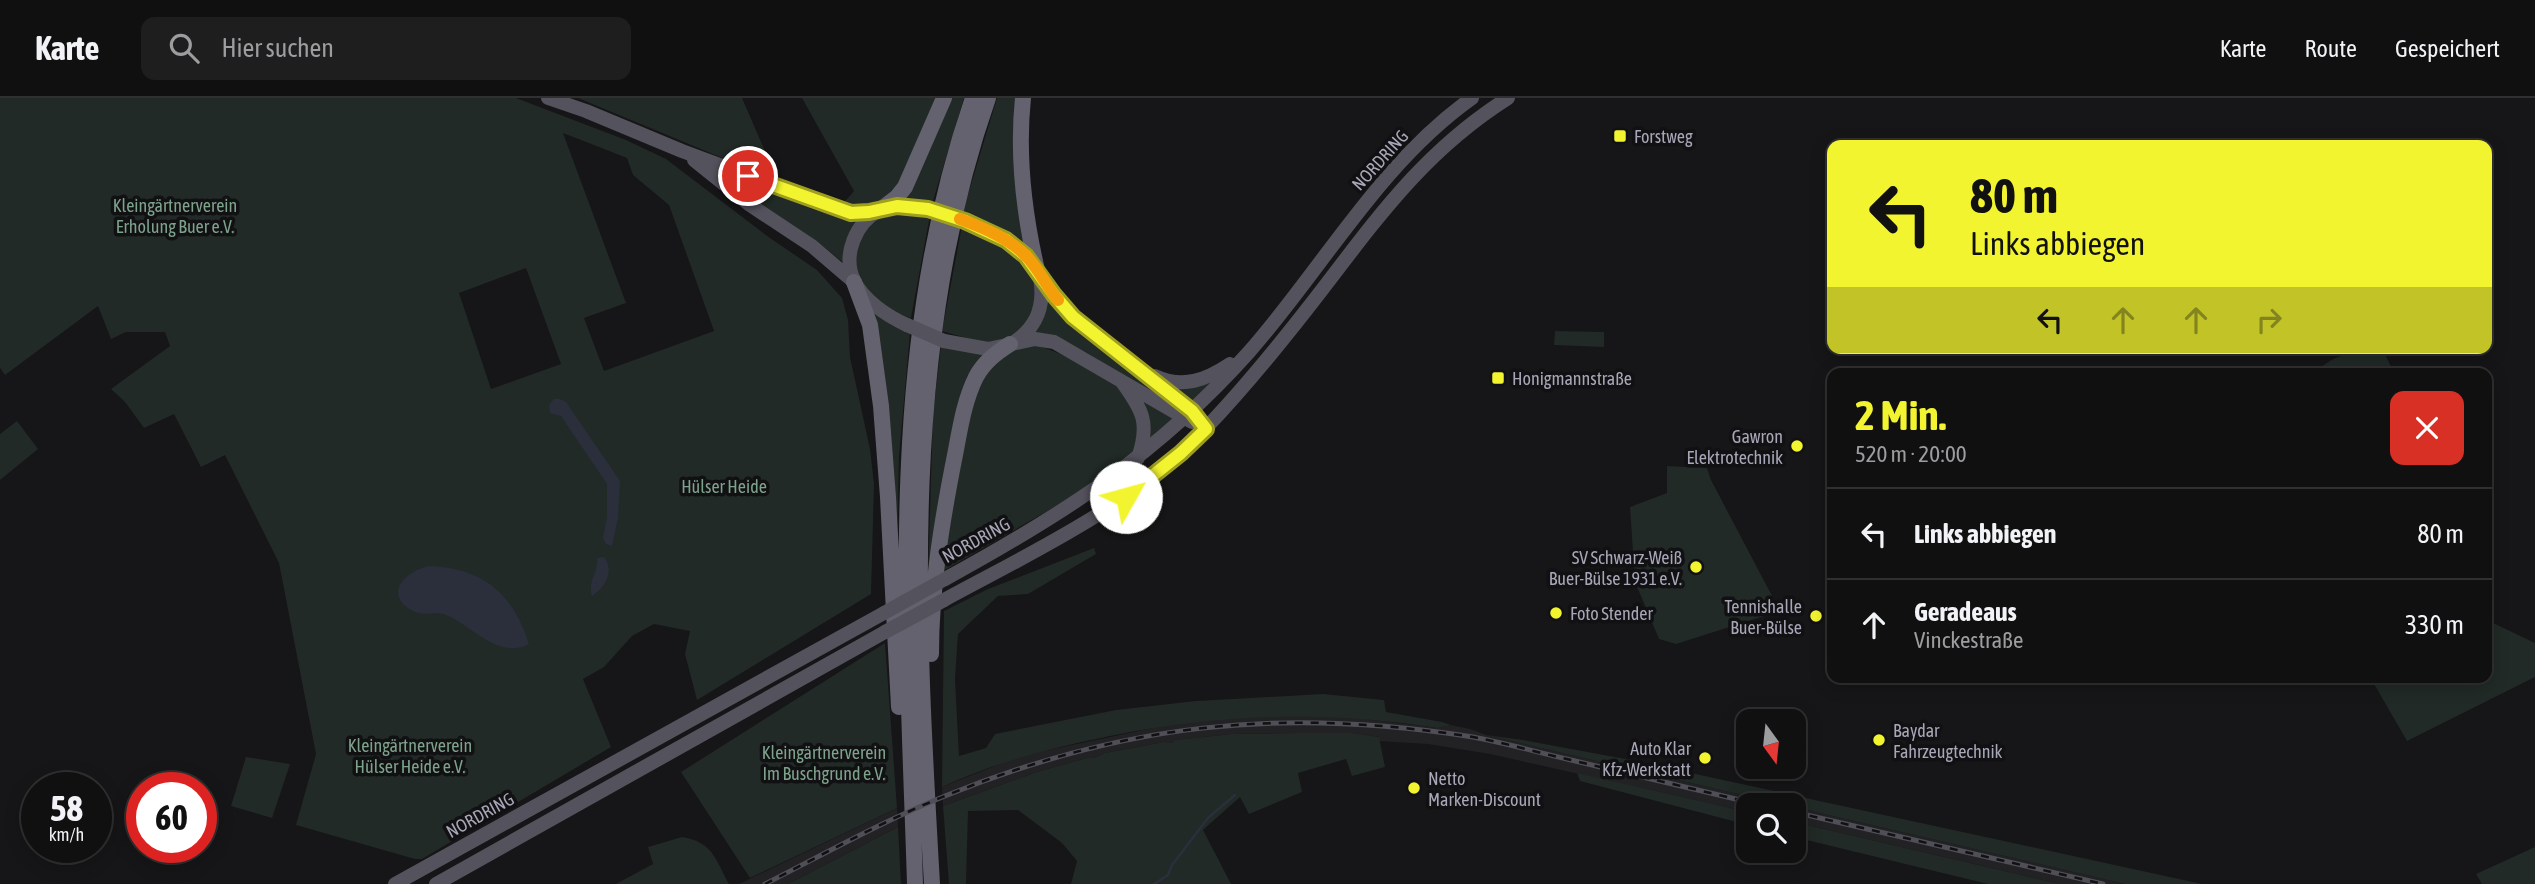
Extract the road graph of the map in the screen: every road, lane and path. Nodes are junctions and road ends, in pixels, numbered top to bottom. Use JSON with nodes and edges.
{"nodes":[{"id":1,"x":548,"y":98,"type":"edge"},
{"id":2,"x":944,"y":98,"type":"edge"},
{"id":3,"x":973,"y":98,"type":"edge"},
{"id":4,"x":988,"y":98,"type":"edge"},
{"id":5,"x":1023,"y":98,"type":"edge"},
{"id":6,"x":1472,"y":98,"type":"edge"},
{"id":7,"x":1508,"y":98,"type":"edge"},
{"id":8,"x":682,"y":151,"type":"junction"},
{"id":9,"x":880,"y":210,"type":"junction"},
{"id":10,"x":1037,"y":270,"type":"junction"},
{"id":11,"x":854,"y":282,"type":"junction"},
{"id":12,"x":1010,"y":344,"type":"junction"},
{"id":13,"x":1249,"y":351,"type":"junction"},
{"id":14,"x":1144,"y":372,"type":"junction"},
{"id":15,"x":1119,"y":378,"type":"junction"},
{"id":16,"x":1189,"y":414,"type":"junction"},
{"id":17,"x":1206,"y":429,"type":"junction"},
{"id":18,"x":1138,"y":458,"type":"junction"},
{"id":19,"x":914,"y":821,"type":"junction"},
{"id":20,"x":929,"y":834,"type":"junction"},
{"id":21,"x":395,"y":884,"type":"edge"},
{"id":22,"x":436,"y":884,"type":"edge"},
{"id":23,"x":915,"y":884,"type":"edge"},
{"id":24,"x":932,"y":884,"type":"edge"}],
"edges":[{"from":1,"to":8,"type":"main road"},
{"from":2,"to":9,"type":"highway"},
{"from":3,"to":19,"type":"highway"},
{"from":4,"to":20,"type":"highway"},
{"from":5,"to":10,"type":"highway"},
{"from":6,"to":13,"type":"main road","name":"NORDRING"},
{"from":7,"to":17,"type":"main road","name":"NORDRING"},
{"from":8,"to":9,"type":"main road"},
{"from":8,"to":11,"type":"main road"},
{"from":9,"to":10,"type":"main road","bridge":true},
{"from":9,"to":11,"type":"main road"},
{"from":10,"to":12,"type":"main road"},
{"from":10,"to":14,"type":"main road"},
{"from":11,"to":12,"type":"main road","bridge":true},
{"from":11,"to":19,"type":"highway"},
{"from":12,"to":15,"type":"main road"},
{"from":12,"to":20,"type":"highway"},
{"from":13,"to":14,"type":"main road"},
{"from":13,"to":16,"type":"main road","name":"NORDRING"},
{"from":14,"to":16,"type":"main road"},
{"from":15,"to":16,"type":"main road"},
{"from":15,"to":18,"type":"main road"},
{"from":16,"to":17,"type":"main road"},
{"from":16,"to":18,"type":"main road","name":"NORDRING"},
{"from":17,"to":22,"type":"main road","name":"NORDRING","bridge":true},
{"from":18,"to":21,"type":"main road","name":"NORDRING","bridge":true},
{"from":19,"to":23,"type":"highway"},
{"from":20,"to":24,"type":"highway"}]}
